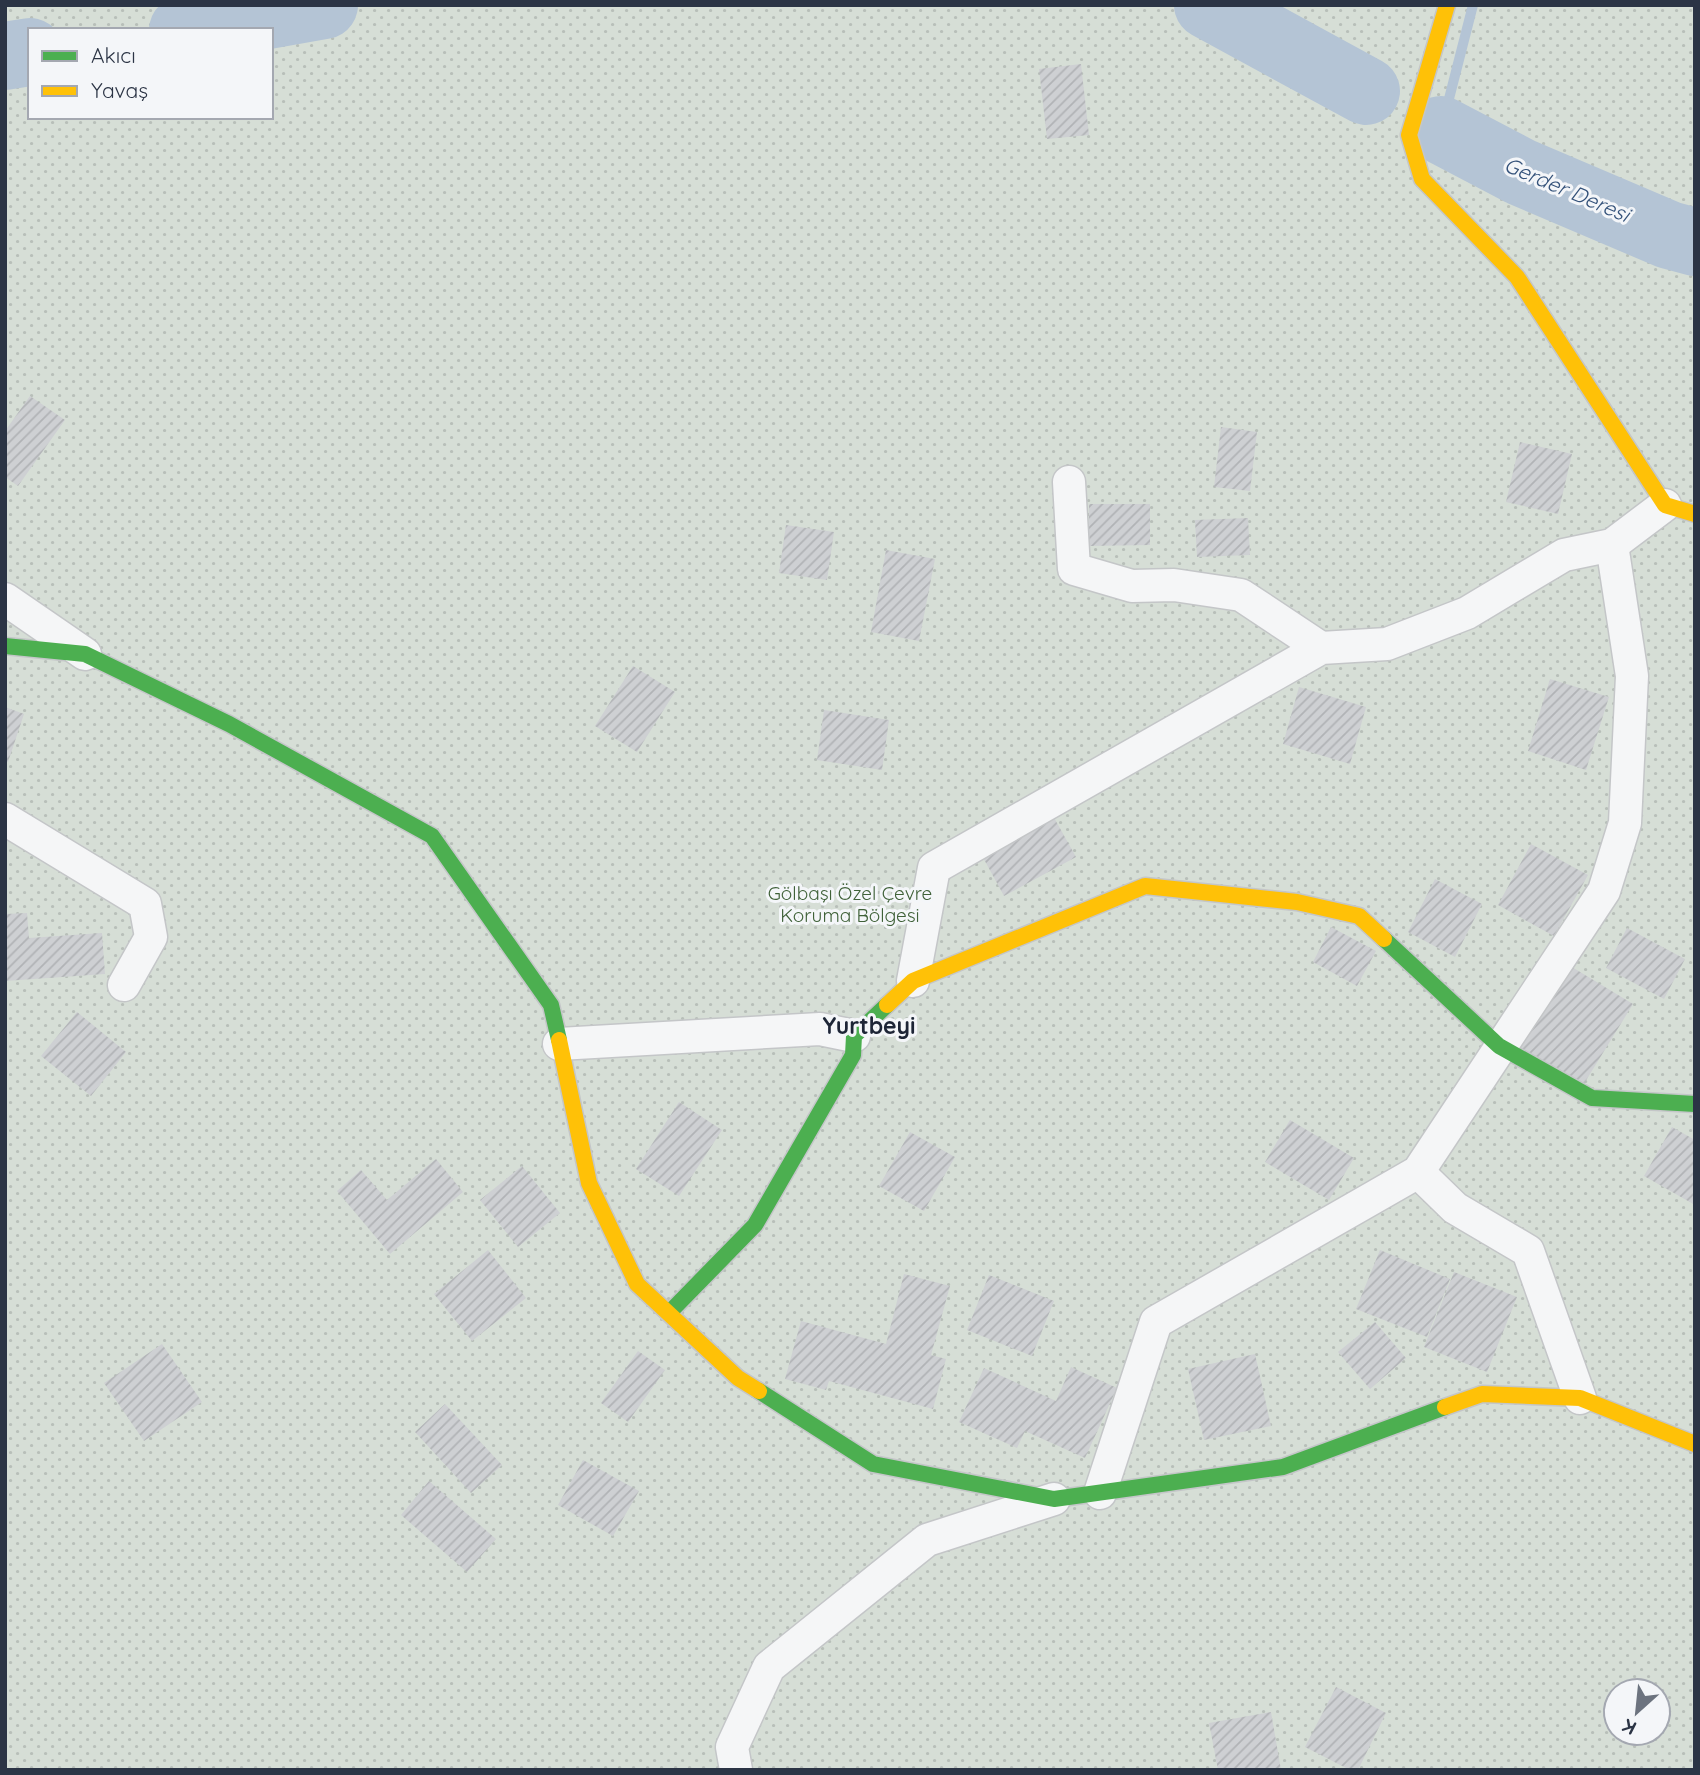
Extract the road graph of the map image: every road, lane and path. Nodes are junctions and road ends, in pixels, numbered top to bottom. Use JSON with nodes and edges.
{"nodes":[{"id":1,"x":1447,"y":5,"type":"edge"},
{"id":2,"x":1069,"y":482,"type":"dead end"},
{"id":3,"x":1680,"y":509,"type":"edge"},
{"id":4,"x":1612,"y":545,"type":"junction"},
{"id":5,"x":5,"y":599,"type":"edge"},
{"id":6,"x":5,"y":646,"type":"edge"},
{"id":7,"x":1321,"y":648,"type":"junction"},
{"id":8,"x":85,"y":654,"type":"junction"},
{"id":9,"x":5,"y":819,"type":"edge"},
{"id":10,"x":913,"y":981,"type":"junction"},
{"id":11,"x":124,"y":985,"type":"dead end"},
{"id":12,"x":854,"y":1036,"type":"junction"},
{"id":13,"x":559,"y":1044,"type":"junction"},
{"id":14,"x":1499,"y":1046,"type":"junction"},
{"id":15,"x":1695,"y":1104,"type":"edge"},
{"id":16,"x":1418,"y":1172,"type":"junction"},
{"id":17,"x":669,"y":1313,"type":"junction"},
{"id":18,"x":1580,"y":1398,"type":"junction"},
{"id":19,"x":1695,"y":1444,"type":"edge"},
{"id":20,"x":1100,"y":1493,"type":"junction"},
{"id":21,"x":1054,"y":1499,"type":"junction"},
{"id":22,"x":736,"y":1770,"type":"edge"}],
"edges":[{"from":1,"to":3,"type":"street"},
{"from":2,"to":7,"type":"street"},
{"from":3,"to":4,"type":"street"},
{"from":4,"to":7,"type":"street"},
{"from":4,"to":14,"type":"street"},
{"from":5,"to":8,"type":"street"},
{"from":6,"to":8,"type":"street"},
{"from":7,"to":10,"type":"street"},
{"from":8,"to":13,"type":"street"},
{"from":9,"to":11,"type":"street"},
{"from":10,"to":12,"type":"street"},
{"from":10,"to":14,"type":"street"},
{"from":12,"to":13,"type":"street"},
{"from":12,"to":17,"type":"street"},
{"from":13,"to":17,"type":"street"},
{"from":14,"to":15,"type":"street"},
{"from":14,"to":16,"type":"street"},
{"from":16,"to":18,"type":"street"},
{"from":16,"to":20,"type":"street"},
{"from":17,"to":21,"type":"street"},
{"from":18,"to":19,"type":"street"},
{"from":18,"to":20,"type":"street"},
{"from":20,"to":21,"type":"street"},
{"from":21,"to":22,"type":"street"}]}
